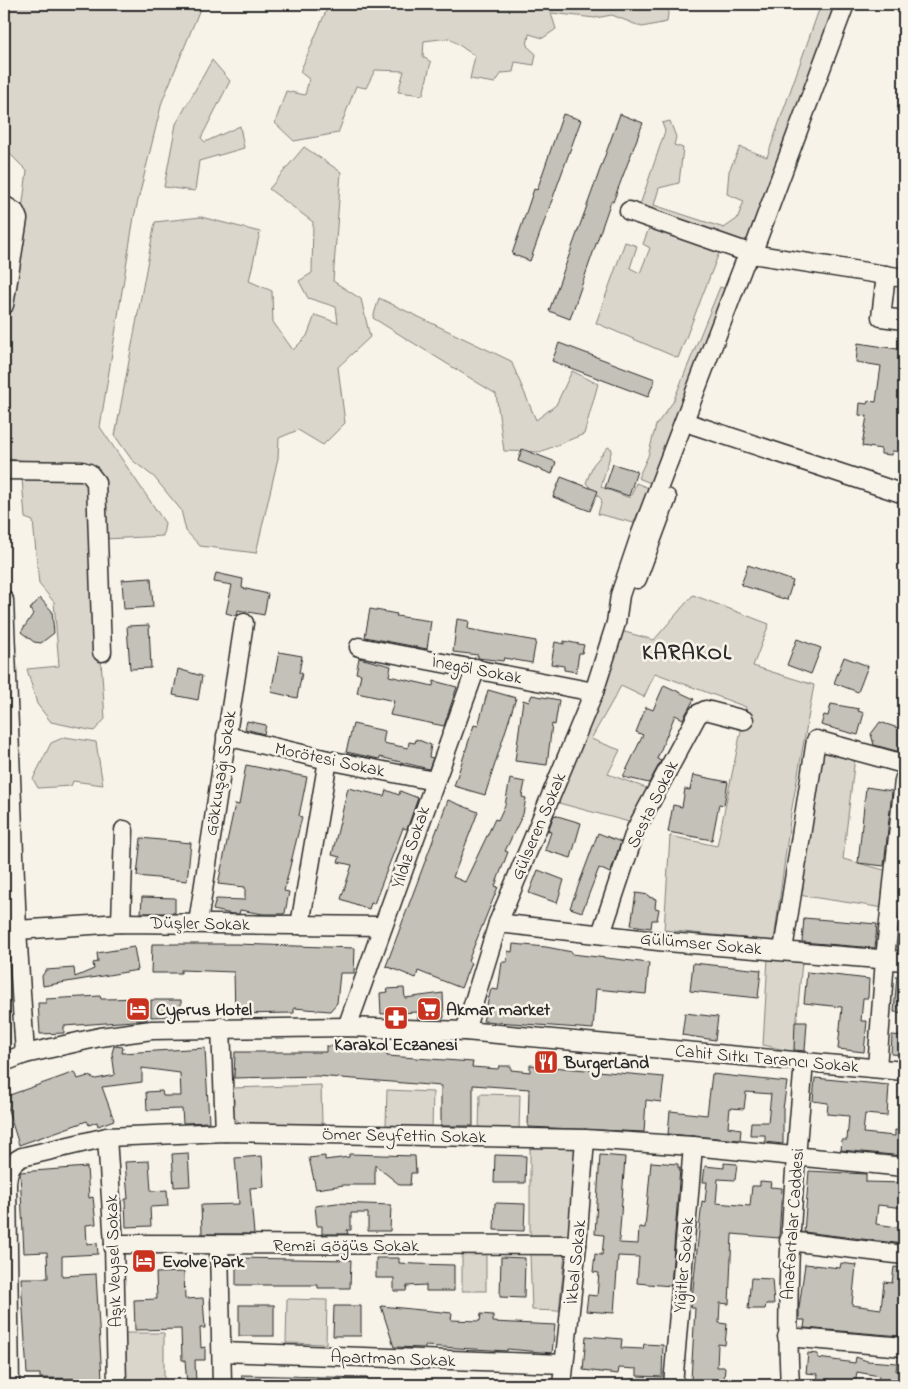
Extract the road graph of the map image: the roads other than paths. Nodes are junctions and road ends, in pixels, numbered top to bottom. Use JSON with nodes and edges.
{"nodes":[{"id":1,"x":845,"y":4,"type":"edge"},
{"id":2,"x":4,"y":205,"type":"edge"},
{"id":3,"x":629,"y":211,"type":"dead end"},
{"id":4,"x":752,"y":254,"type":"junction"},
{"id":5,"x":886,"y":275,"type":"junction"},
{"id":6,"x":904,"y":278,"type":"edge"},
{"id":7,"x":4,"y":305,"type":"edge"},
{"id":8,"x":904,"y":320,"type":"edge"},
{"id":9,"x":694,"y":425,"type":"junction"},
{"id":10,"x":4,"y":470,"type":"edge"},
{"id":11,"x":904,"y":494,"type":"edge"},
{"id":12,"x":4,"y":600,"type":"edge"},
{"id":13,"x":4,"y":622,"type":"edge"},
{"id":14,"x":244,"y":623,"type":"dead end"},
{"id":15,"x":616,"y":623,"type":"junction"},
{"id":16,"x":359,"y":647,"type":"dead end"},
{"id":17,"x":102,"y":652,"type":"dead end"},
{"id":18,"x":476,"y":668,"type":"junction"},
{"id":19,"x":594,"y":692,"type":"junction"},
{"id":20,"x":744,"y":720,"type":"dead end"},
{"id":21,"x":226,"y":736,"type":"junction"},
{"id":22,"x":328,"y":760,"type":"junction"},
{"id":23,"x":904,"y":764,"type":"edge"},
{"id":24,"x":904,"y":780,"type":"edge"},
{"id":25,"x":434,"y":781,"type":"junction"},
{"id":26,"x":124,"y":830,"type":"dead end"},
{"id":27,"x":121,"y":923,"type":"junction"},
{"id":28,"x":198,"y":923,"type":"junction"},
{"id":29,"x":498,"y":923,"type":"junction"},
{"id":30,"x":300,"y":925,"type":"junction"},
{"id":31,"x":383,"y":926,"type":"junction"},
{"id":32,"x":18,"y":930,"type":"junction"},
{"id":33,"x":601,"y":934,"type":"junction"},
{"id":34,"x":783,"y":950,"type":"junction"},
{"id":35,"x":885,"y":959,"type":"junction"},
{"id":36,"x":904,"y":961,"type":"edge"},
{"id":37,"x":221,"y":1027,"type":"junction"},
{"id":38,"x":347,"y":1027,"type":"junction"},
{"id":39,"x":465,"y":1031,"type":"junction"},
{"id":40,"x":25,"y":1054,"type":"junction"},
{"id":41,"x":4,"y":1062,"type":"edge"},
{"id":42,"x":804,"y":1062,"type":"junction"},
{"id":43,"x":877,"y":1068,"type":"junction"},
{"id":44,"x":904,"y":1070,"type":"edge"},
{"id":45,"x":225,"y":1132,"type":"junction"},
{"id":46,"x":107,"y":1137,"type":"junction"},
{"id":47,"x":585,"y":1139,"type":"junction"},
{"id":48,"x":693,"y":1146,"type":"junction"},
{"id":49,"x":796,"y":1155,"type":"junction"},
{"id":50,"x":904,"y":1167,"type":"edge"},
{"id":51,"x":789,"y":1241,"type":"junction"},
{"id":52,"x":114,"y":1244,"type":"junction"},
{"id":53,"x":577,"y":1245,"type":"junction"},
{"id":54,"x":219,"y":1246,"type":"junction"},
{"id":55,"x":904,"y":1255,"type":"edge"},
{"id":56,"x":788,"y":1337,"type":"junction"},
{"id":57,"x":904,"y":1347,"type":"edge"},
{"id":58,"x":222,"y":1352,"type":"junction"},
{"id":59,"x":6,"y":1360,"type":"edge"},
{"id":60,"x":564,"y":1364,"type":"junction"},
{"id":61,"x":10,"y":1385,"type":"edge"},
{"id":62,"x":117,"y":1385,"type":"edge"},
{"id":63,"x":222,"y":1385,"type":"edge"},
{"id":64,"x":562,"y":1385,"type":"edge"},
{"id":65,"x":673,"y":1385,"type":"edge"},
{"id":66,"x":790,"y":1385,"type":"edge"}],
"edges":[{"from":1,"to":4,"type":"street"},
{"from":2,"to":7,"type":"street"},
{"from":3,"to":4,"type":"street"},
{"from":4,"to":5,"type":"street"},
{"from":4,"to":9,"type":"street"},
{"from":4,"to":15,"type":"street"},
{"from":5,"to":6,"type":"street"},
{"from":5,"to":8,"type":"street"},
{"from":9,"to":11,"type":"street"},
{"from":9,"to":15,"type":"street"},
{"from":10,"to":17,"type":"street"},
{"from":12,"to":13,"type":"street"},
{"from":13,"to":32,"type":"street"},
{"from":14,"to":21,"type":"street","name":"Gökkuşağı Sokak"},
{"from":15,"to":19,"type":"street","name":"Gülseren Sokak"},
{"from":16,"to":18,"type":"street","name":"İnegöl Sokak"},
{"from":18,"to":19,"type":"street","name":"İnegöl Sokak"},
{"from":18,"to":25,"type":"street","name":"Yıldız Sokak"},
{"from":19,"to":29,"type":"street","name":"Gülseren Sokak"},
{"from":20,"to":33,"type":"street","name":"Sesta Sokak"},
{"from":21,"to":22,"type":"street","name":"Morötesi Sokak"},
{"from":21,"to":28,"type":"street","name":"Gökkuşağı Sokak"},
{"from":22,"to":25,"type":"street","name":"Morötesi Sokak"},
{"from":22,"to":30,"type":"street"},
{"from":23,"to":34,"type":"street"},
{"from":24,"to":35,"type":"street"},
{"from":25,"to":31,"type":"street","name":"Yıldız Sokak"},
{"from":26,"to":27,"type":"street"},
{"from":27,"to":28,"type":"street","name":"Düşler Sokak"},
{"from":27,"to":32,"type":"street","name":"Düşler Sokak"},
{"from":28,"to":30,"type":"street","name":"Düşler Sokak"},
{"from":29,"to":33,"type":"street","name":"Gülümser Sokak"},
{"from":29,"to":39,"type":"street","name":"Gülseren Sokak"},
{"from":30,"to":31,"type":"street","name":"Düşler Sokak"},
{"from":31,"to":38,"type":"street","name":"Yıldız Sokak"},
{"from":32,"to":40,"type":"street"},
{"from":33,"to":34,"type":"street","name":"Gülümser Sokak"},
{"from":34,"to":35,"type":"street","name":"Gülümser Sokak"},
{"from":35,"to":36,"type":"street","name":"Gülümser Sokak"},
{"from":35,"to":43,"type":"street"},
{"from":37,"to":38,"type":"street","name":"Cahit Sıtkı Tarancı Sokak"},
{"from":37,"to":40,"type":"street","name":"Cahit Sıtkı Tarancı Sokak"},
{"from":37,"to":45,"type":"street"},
{"from":38,"to":39,"type":"street","name":"Cahit Sıtkı Tarancı Sokak"},
{"from":39,"to":42,"type":"street","name":"Cahit Sıtkı Tarancı Sokak"},
{"from":40,"to":41,"type":"street","name":"Cahit Sıtkı Tarancı Sokak"},
{"from":42,"to":43,"type":"street","name":"Cahit Sıtkı Tarancı Sokak"},
{"from":42,"to":49,"type":"street","name":"Anafartalar Caddesi"},
{"from":43,"to":44,"type":"street","name":"Cahit Sıtkı Tarancı Sokak"},
{"from":45,"to":46,"type":"street","name":"Ömer Seyfettin Sokak"},
{"from":45,"to":47,"type":"street","name":"Ömer Seyfettin Sokak"},
{"from":46,"to":52,"type":"street","name":"Aşık Veysel Sokak"},
{"from":46,"to":59,"type":"street","name":"Ömer Seyfettin Sokak"},
{"from":47,"to":48,"type":"street","name":"Ömer Seyfettin Sokak"},
{"from":47,"to":53,"type":"street","name":"İkbal Sokak"},
{"from":48,"to":49,"type":"street","name":"Ömer Seyfettin Sokak"},
{"from":48,"to":65,"type":"street","name":"Yiğitler Sokak"},
{"from":49,"to":50,"type":"street","name":"Ömer Seyfettin Sokak"},
{"from":49,"to":51,"type":"street","name":"Anafartalar Caddesi"},
{"from":51,"to":55,"type":"street"},
{"from":51,"to":56,"type":"street","name":"Anafartalar Caddesi"},
{"from":52,"to":54,"type":"street","name":"Remzi Göğüs Sokak"},
{"from":52,"to":62,"type":"street","name":"Aşık Veysel Sokak"},
{"from":53,"to":54,"type":"street","name":"Remzi Göğüs Sokak"},
{"from":53,"to":60,"type":"street","name":"İkbal Sokak"},
{"from":54,"to":58,"type":"street"},
{"from":56,"to":57,"type":"street"},
{"from":56,"to":66,"type":"street","name":"Anafartalar Caddesi"},
{"from":58,"to":60,"type":"street","name":"Apartman Sokak"},
{"from":58,"to":63,"type":"street"},
{"from":59,"to":61,"type":"street"},
{"from":60,"to":64,"type":"street","name":"İkbal Sokak"}]}
